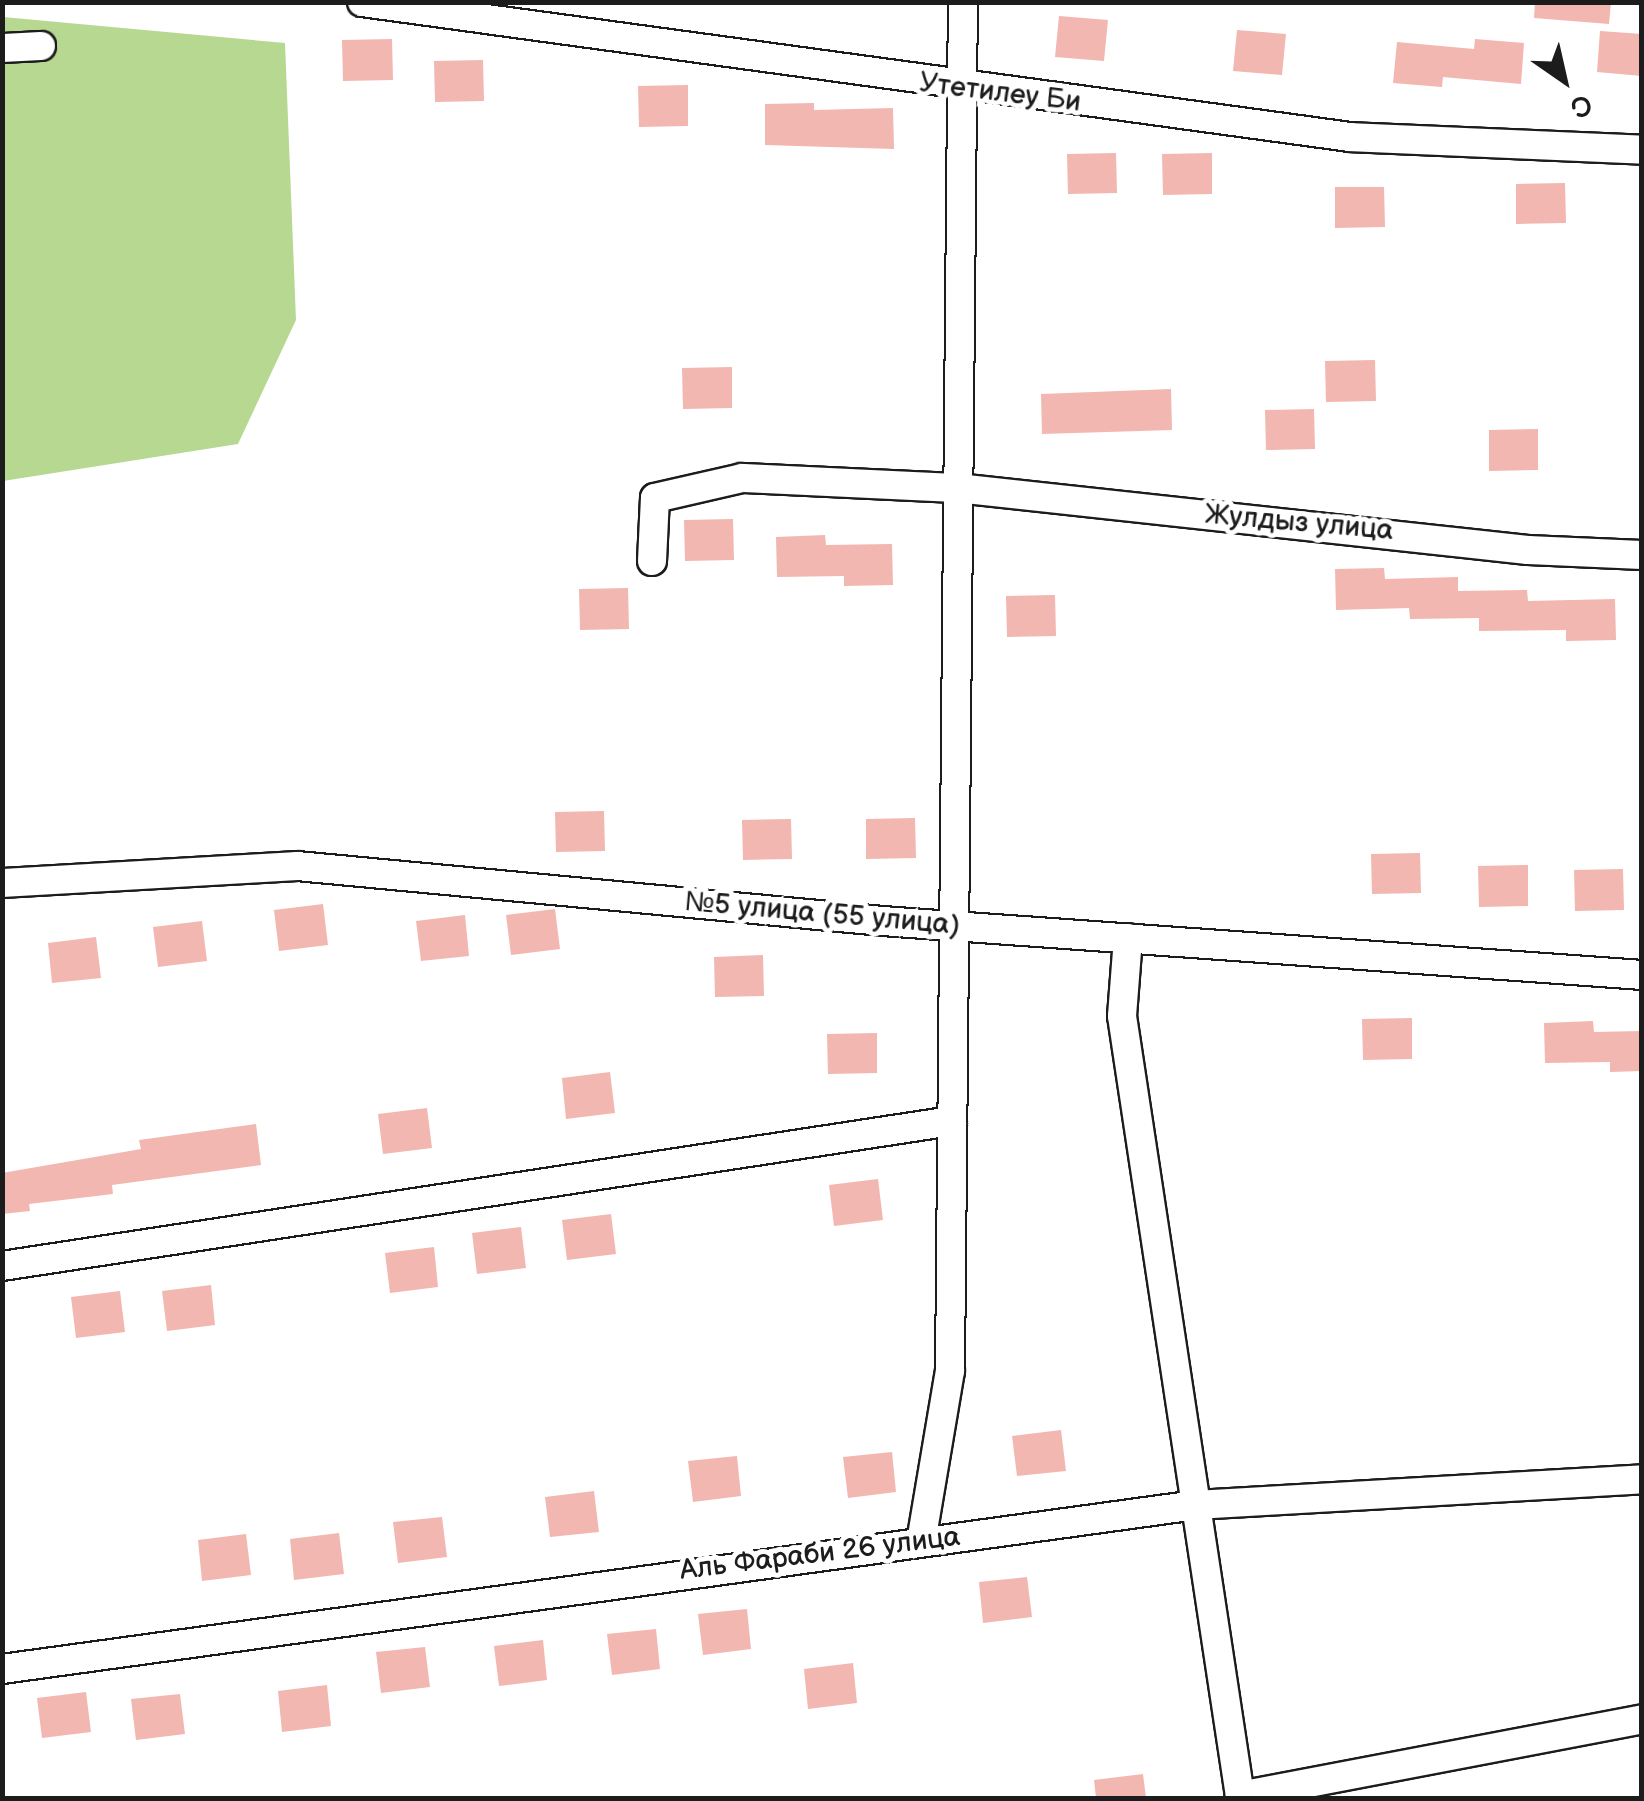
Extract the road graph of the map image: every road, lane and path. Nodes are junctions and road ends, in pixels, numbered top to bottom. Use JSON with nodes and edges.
{"nodes":[{"id":1,"x":362,"y":2,"type":"edge"},
{"id":2,"x":963,"y":2,"type":"edge"},
{"id":3,"x":40,"y":46,"type":"dead end"},
{"id":4,"x":2,"y":48,"type":"edge"},
{"id":5,"x":960,"y":88,"type":"junction"},
{"id":6,"x":1642,"y":150,"type":"edge"},
{"id":7,"x":958,"y":488,"type":"junction"},
{"id":8,"x":1642,"y":554,"type":"edge"},
{"id":9,"x":652,"y":561,"type":"dead end"},
{"id":10,"x":2,"y":884,"type":"edge"},
{"id":11,"x":957,"y":926,"type":"junction"},
{"id":12,"x":1128,"y":938,"type":"junction"},
{"id":13,"x":1642,"y":975,"type":"edge"},
{"id":14,"x":952,"y":1121,"type":"junction"},
{"id":15,"x":2,"y":1266,"type":"edge"},
{"id":16,"x":1642,"y":1479,"type":"edge"},
{"id":17,"x":1196,"y":1504,"type":"junction"},
{"id":18,"x":920,"y":1542,"type":"junction"},
{"id":19,"x":2,"y":1669,"type":"edge"},
{"id":20,"x":1642,"y":1720,"type":"edge"},
{"id":21,"x":1240,"y":1797,"type":"edge"}],
"edges":[{"from":1,"to":5,"type":"street","name":"Утетилеу Би"},
{"from":2,"to":5,"type":"street"},
{"from":3,"to":4,"type":"street"},
{"from":5,"to":6,"type":"street","name":"Утетилеу Би"},
{"from":5,"to":7,"type":"street"},
{"from":7,"to":8,"type":"street","name":"Жулдыз улица"},
{"from":7,"to":9,"type":"street","name":"Жулдыз улица"},
{"from":7,"to":11,"type":"street"},
{"from":10,"to":11,"type":"street","name":"№5 улица (55 улица)"},
{"from":11,"to":12,"type":"street","name":"№5 улица (55 улица)"},
{"from":11,"to":14,"type":"street"},
{"from":12,"to":13,"type":"street","name":"№5 улица (55 улица)"},
{"from":12,"to":17,"type":"street"},
{"from":14,"to":15,"type":"street"},
{"from":14,"to":18,"type":"street"},
{"from":16,"to":17,"type":"street","name":"Аль Фараби 26 улица"},
{"from":17,"to":18,"type":"street","name":"Аль Фараби 26 улица"},
{"from":17,"to":21,"type":"street"},
{"from":18,"to":19,"type":"street","name":"Аль Фараби 26 улица"},
{"from":20,"to":21,"type":"street"}]}
